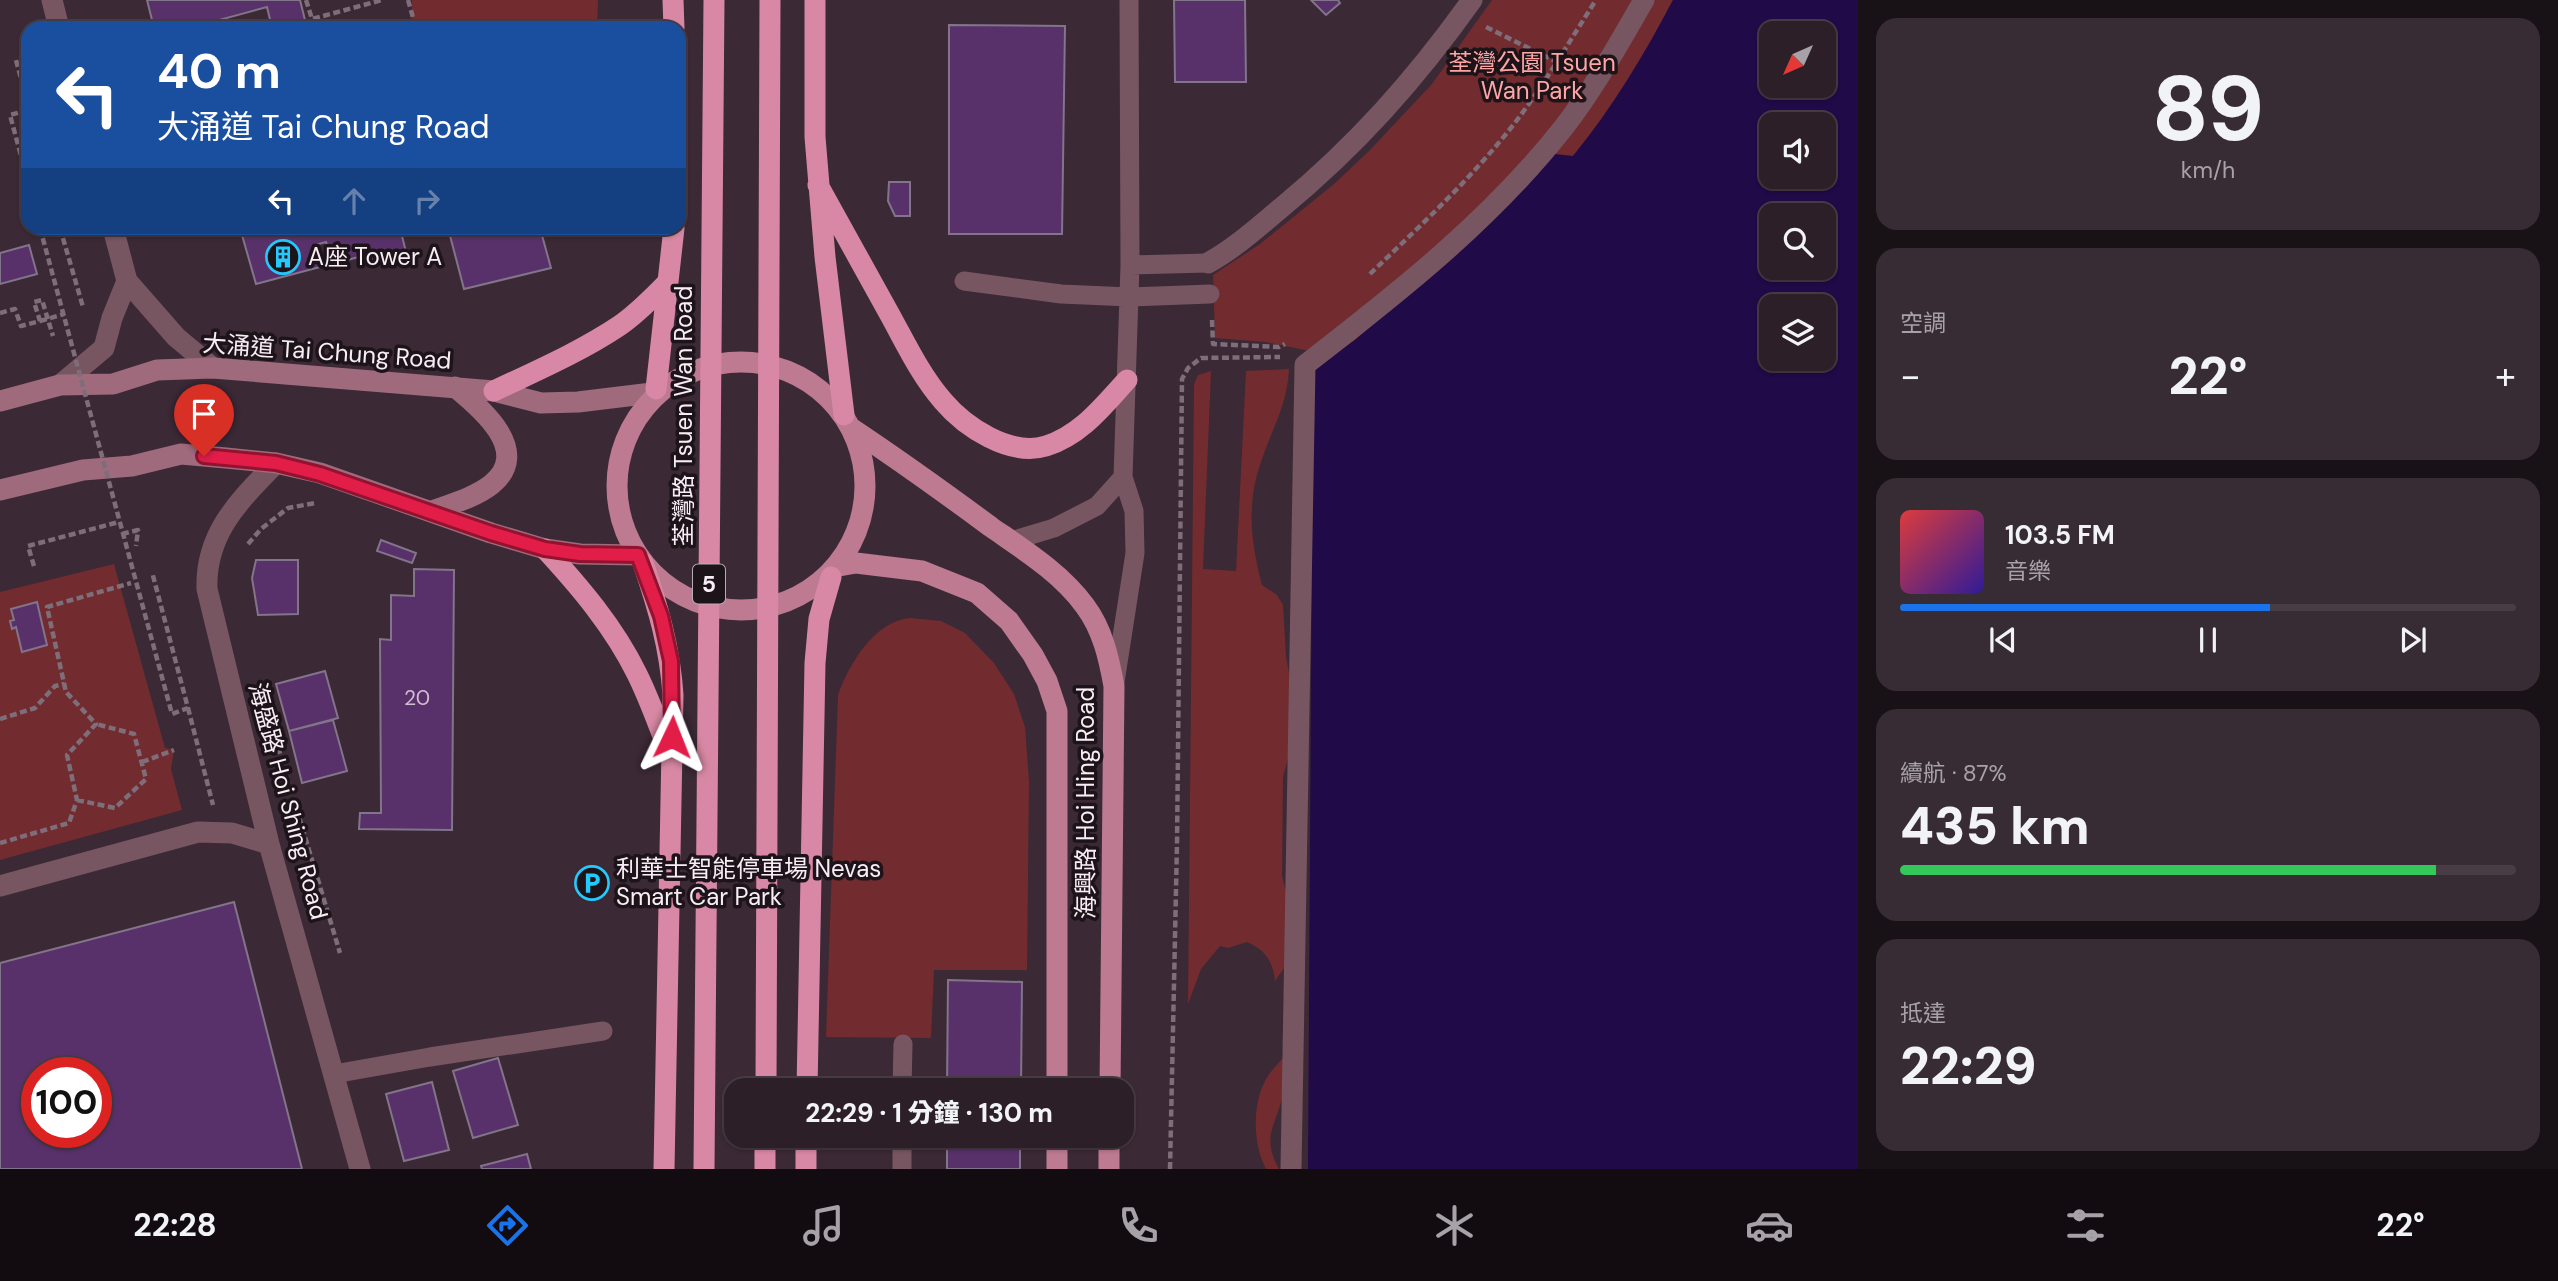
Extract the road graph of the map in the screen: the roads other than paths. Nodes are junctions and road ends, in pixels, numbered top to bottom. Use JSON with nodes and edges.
{"nodes":[{"id":1,"x":52,"y":0,"type":"edge"},
{"id":2,"x":673,"y":0,"type":"edge"},
{"id":3,"x":714,"y":0,"type":"edge"},
{"id":4,"x":770,"y":0,"type":"edge"},
{"id":5,"x":816,"y":0,"type":"edge"},
{"id":6,"x":1129,"y":0,"type":"edge"},
{"id":7,"x":1472,"y":0,"type":"edge"},
{"id":8,"x":1644,"y":0,"type":"edge"},
{"id":9,"x":57,"y":21,"type":"edge"},
{"id":10,"x":674,"y":21,"type":"edge"},
{"id":11,"x":818,"y":185,"type":"junction"},
{"id":12,"x":115,"y":235,"type":"edge"},
{"id":13,"x":673,"y":235,"type":"edge"},
{"id":14,"x":1208,"y":263,"type":"joint"},
{"id":15,"x":1130,"y":265,"type":"junction"},
{"id":16,"x":127,"y":281,"type":"junction"},
{"id":17,"x":964,"y":281,"type":"dead end"},
{"id":18,"x":667,"y":283,"type":"junction"},
{"id":19,"x":1210,"y":294,"type":"dead end"},
{"id":20,"x":1130,"y":297,"type":"junction"},
{"id":21,"x":213,"y":368,"type":"junction"},
{"id":22,"x":1127,"y":380,"type":"junction"},
{"id":23,"x":60,"y":385,"type":"junction"},
{"id":24,"x":455,"y":387,"type":"junction"},
{"id":25,"x":494,"y":391,"type":"junction"},
{"id":26,"x":654,"y":391,"type":"junction"},
{"id":27,"x":0,"y":401,"type":"edge"},
{"id":28,"x":847,"y":421,"type":"junction"},
{"id":29,"x":276,"y":463,"type":"junction"},
{"id":30,"x":1123,"y":477,"type":"junction"},
{"id":31,"x":0,"y":490,"type":"edge"},
{"id":32,"x":432,"y":511,"type":"junction"},
{"id":33,"x":1011,"y":541,"type":"junction"},
{"id":34,"x":545,"y":549,"type":"junction"},
{"id":35,"x":640,"y":559,"type":"junction"},
{"id":36,"x":835,"y":571,"type":"junction"},
{"id":37,"x":1114,"y":686,"type":"junction"},
{"id":38,"x":671,"y":757,"type":"junction"},
{"id":39,"x":270,"y":844,"type":"junction"},
{"id":40,"x":0,"y":886,"type":"edge"},
{"id":41,"x":603,"y":1031,"type":"dead end"},
{"id":42,"x":903,"y":1044,"type":"dead end"},
{"id":43,"x":334,"y":1074,"type":"junction"},
{"id":44,"x":766,"y":1078,"type":"edge"},
{"id":45,"x":807,"y":1078,"type":"edge"},
{"id":46,"x":902,"y":1078,"type":"edge"},
{"id":47,"x":1057,"y":1078,"type":"edge"},
{"id":48,"x":1110,"y":1078,"type":"edge"},
{"id":49,"x":765,"y":1148,"type":"edge"},
{"id":50,"x":806,"y":1148,"type":"edge"},
{"id":51,"x":902,"y":1148,"type":"edge"},
{"id":52,"x":1057,"y":1148,"type":"edge"},
{"id":53,"x":1110,"y":1148,"type":"edge"},
{"id":54,"x":360,"y":1169,"type":"edge"},
{"id":55,"x":664,"y":1169,"type":"edge"},
{"id":56,"x":704,"y":1169,"type":"edge"},
{"id":57,"x":765,"y":1169,"type":"edge"},
{"id":58,"x":806,"y":1169,"type":"edge"},
{"id":59,"x":902,"y":1169,"type":"edge"},
{"id":60,"x":1057,"y":1169,"type":"edge"},
{"id":61,"x":1109,"y":1169,"type":"edge"},
{"id":62,"x":1292,"y":1169,"type":"edge"}],
"edges":[{"from":1,"to":9,"type":"street"},
{"from":2,"to":10,"type":"highway"},
{"from":3,"to":56,"type":"highway","name":"荃灣路 Tsuen Wan Road","number":"5","bridge":true},
{"from":4,"to":44,"type":"highway","bridge":true},
{"from":5,"to":11,"type":"highway"},
{"from":6,"to":15,"type":"lane"},
{"from":7,"to":14,"type":"street"},
{"from":8,"to":62,"type":"street"},
{"from":11,"to":22,"type":"highway"},
{"from":11,"to":28,"type":"highway"},
{"from":12,"to":16,"type":"street"},
{"from":13,"to":18,"type":"highway"},
{"from":14,"to":15,"type":"lane"},
{"from":15,"to":20,"type":"lane"},
{"from":16,"to":21,"type":"street"},
{"from":16,"to":23,"type":"street"},
{"from":17,"to":20,"type":"lane"},
{"from":18,"to":25,"type":"highway"},
{"from":18,"to":26,"type":"highway"},
{"from":19,"to":20,"type":"lane"},
{"from":20,"to":22,"type":"lane"},
{"from":21,"to":23,"type":"main road","name":"大涌道 Tai Chung Road"},
{"from":21,"to":24,"type":"main road","name":"大涌道 Tai Chung Road"},
{"from":22,"to":30,"type":"lane"},
{"from":23,"to":27,"type":"main road","name":"大涌道 Tai Chung Road"},
{"from":24,"to":25,"type":"main road","name":"大涌道 Tai Chung Road"},
{"from":24,"to":32,"type":"main road"},
{"from":25,"to":26,"type":"main road","name":"大涌道 Tai Chung Road"},
{"from":26,"to":28,"type":"main road"},
{"from":26,"to":35,"type":"main road"},
{"from":28,"to":33,"type":"main road","name":"海興路 Hoi Hing Road"},
{"from":28,"to":36,"type":"main road"},
{"from":29,"to":31,"type":"main road"},
{"from":29,"to":32,"type":"main road"},
{"from":29,"to":39,"type":"street","name":"海盛路 Hoi Shing Road"},
{"from":30,"to":33,"type":"lane"},
{"from":30,"to":37,"type":"lane"},
{"from":32,"to":34,"type":"main road"},
{"from":33,"to":37,"type":"main road","name":"海興路 Hoi Hing Road"},
{"from":34,"to":35,"type":"main road"},
{"from":34,"to":38,"type":"highway"},
{"from":35,"to":36,"type":"main road"},
{"from":35,"to":38,"type":"highway"},
{"from":36,"to":45,"type":"highway"},
{"from":36,"to":47,"type":"main road","name":"海興路 Hoi Hing Road"},
{"from":37,"to":48,"type":"main road","name":"海興路 Hoi Hing Road"},
{"from":38,"to":55,"type":"highway"},
{"from":39,"to":40,"type":"street"},
{"from":39,"to":43,"type":"street","name":"海盛路 Hoi Shing Road"},
{"from":41,"to":43,"type":"lane"},
{"from":42,"to":46,"type":"lane"},
{"from":43,"to":54,"type":"street","name":"海盛路 Hoi Shing Road"},
{"from":49,"to":57,"type":"highway"},
{"from":50,"to":58,"type":"highway"},
{"from":51,"to":59,"type":"lane"},
{"from":52,"to":60,"type":"main road"},
{"from":53,"to":61,"type":"main road"}]}
